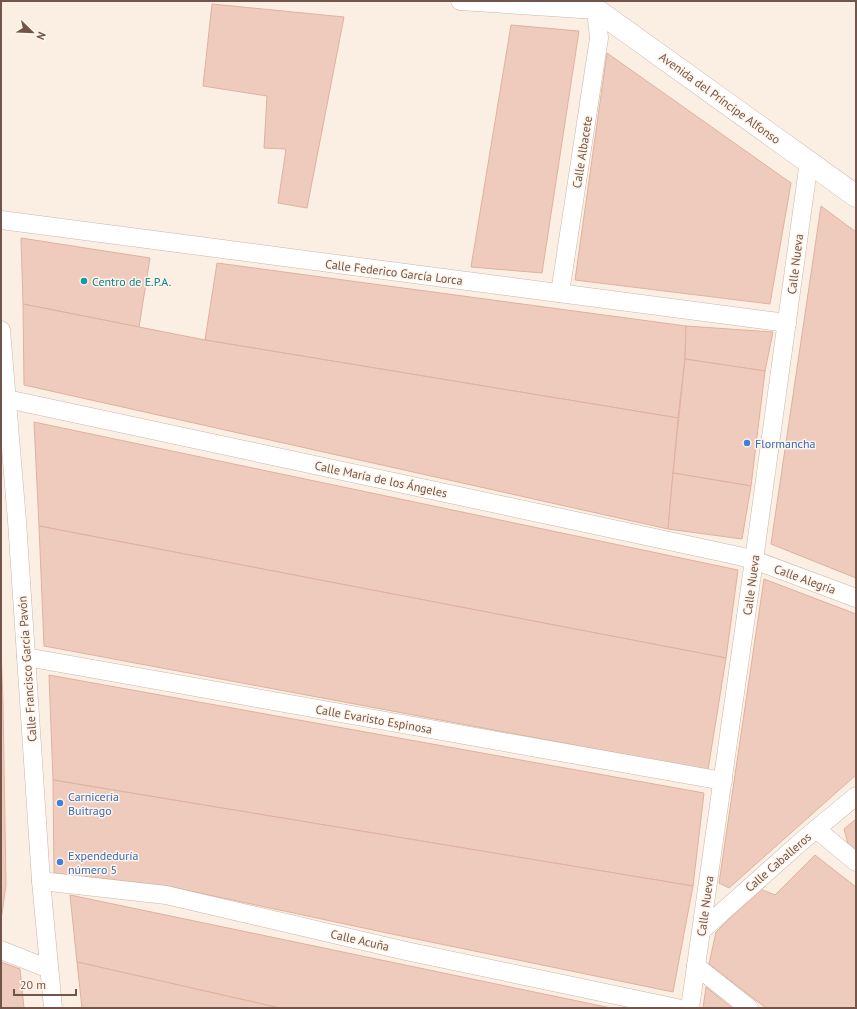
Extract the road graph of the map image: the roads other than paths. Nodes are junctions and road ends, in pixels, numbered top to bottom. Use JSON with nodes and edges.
{"nodes":[{"id":1,"x":460,"y":1,"type":"edge"},
{"id":2,"x":590,"y":5,"type":"edge"},
{"id":3,"x":808,"y":161,"type":"junction"},
{"id":4,"x":856,"y":196,"type":"edge"},
{"id":5,"x":1,"y":220,"type":"edge"},
{"id":6,"x":560,"y":293,"type":"junction"},
{"id":7,"x":787,"y":323,"type":"junction"},
{"id":8,"x":1,"y":330,"type":"edge"},
{"id":9,"x":7,"y":398,"type":"junction"},
{"id":10,"x":9,"y":520,"type":"edge"},
{"id":11,"x":754,"y":560,"type":"junction"},
{"id":12,"x":856,"y":598,"type":"edge"},
{"id":13,"x":26,"y":657,"type":"junction"},
{"id":14,"x":723,"y":782,"type":"junction"},
{"id":15,"x":856,"y":796,"type":"edge"},
{"id":16,"x":816,"y":829,"type":"junction"},
{"id":17,"x":856,"y":862,"type":"edge"},
{"id":18,"x":41,"y":881,"type":"junction"},
{"id":19,"x":702,"y":930,"type":"junction"},
{"id":20,"x":1,"y":950,"type":"edge"},
{"id":21,"x":696,"y":966,"type":"junction"},
{"id":22,"x":49,"y":969,"type":"junction"},
{"id":23,"x":53,"y":1008,"type":"edge"},
{"id":24,"x":677,"y":1008,"type":"edge"},
{"id":25,"x":690,"y":1008,"type":"edge"},
{"id":26,"x":749,"y":1008,"type":"edge"}],
"edges":[{"from":1,"to":2,"type":"street"},
{"from":2,"to":3,"type":"street","name":"Avenida del Príncipe Alfonso"},
{"from":2,"to":6,"type":"street","name":"Calle Albacete"},
{"from":3,"to":4,"type":"street","name":"Avenida del Príncipe Alfonso"},
{"from":3,"to":7,"type":"street","name":"Calle Nueva"},
{"from":5,"to":6,"type":"street","name":"Calle Federico García Lorca"},
{"from":6,"to":7,"type":"street","name":"Calle Federico García Lorca"},
{"from":7,"to":11,"type":"street","name":"Calle Nueva"},
{"from":8,"to":9,"type":"street","name":"Calle Francisco García Pavón"},
{"from":9,"to":10,"type":"street","name":"Calle Francisco García Pavón"},
{"from":9,"to":11,"type":"street","name":"Calle María de los Ángeles"},
{"from":10,"to":13,"type":"street","name":"Calle Francisco García Pavón"},
{"from":11,"to":12,"type":"street","name":"Calle Alegría"},
{"from":11,"to":14,"type":"street","name":"Calle Nueva"},
{"from":13,"to":14,"type":"street","name":"Calle Evaristo Espinosa"},
{"from":13,"to":18,"type":"street","name":"Calle Francisco García Pavón"},
{"from":14,"to":19,"type":"street","name":"Calle Nueva"},
{"from":15,"to":16,"type":"street","name":"Calle Caballeros"},
{"from":16,"to":17,"type":"street"},
{"from":16,"to":19,"type":"street","name":"Calle Caballeros"},
{"from":18,"to":22,"type":"street","name":"Calle Francisco García Pavón"},
{"from":18,"to":24,"type":"street","name":"Calle Acuña"},
{"from":19,"to":21,"type":"street","name":"Calle Nueva"},
{"from":20,"to":22,"type":"street"},
{"from":21,"to":25,"type":"street","name":"Calle Nueva"},
{"from":21,"to":26,"type":"street"},
{"from":22,"to":23,"type":"street","name":"Calle Francisco García Pavón"}]}
